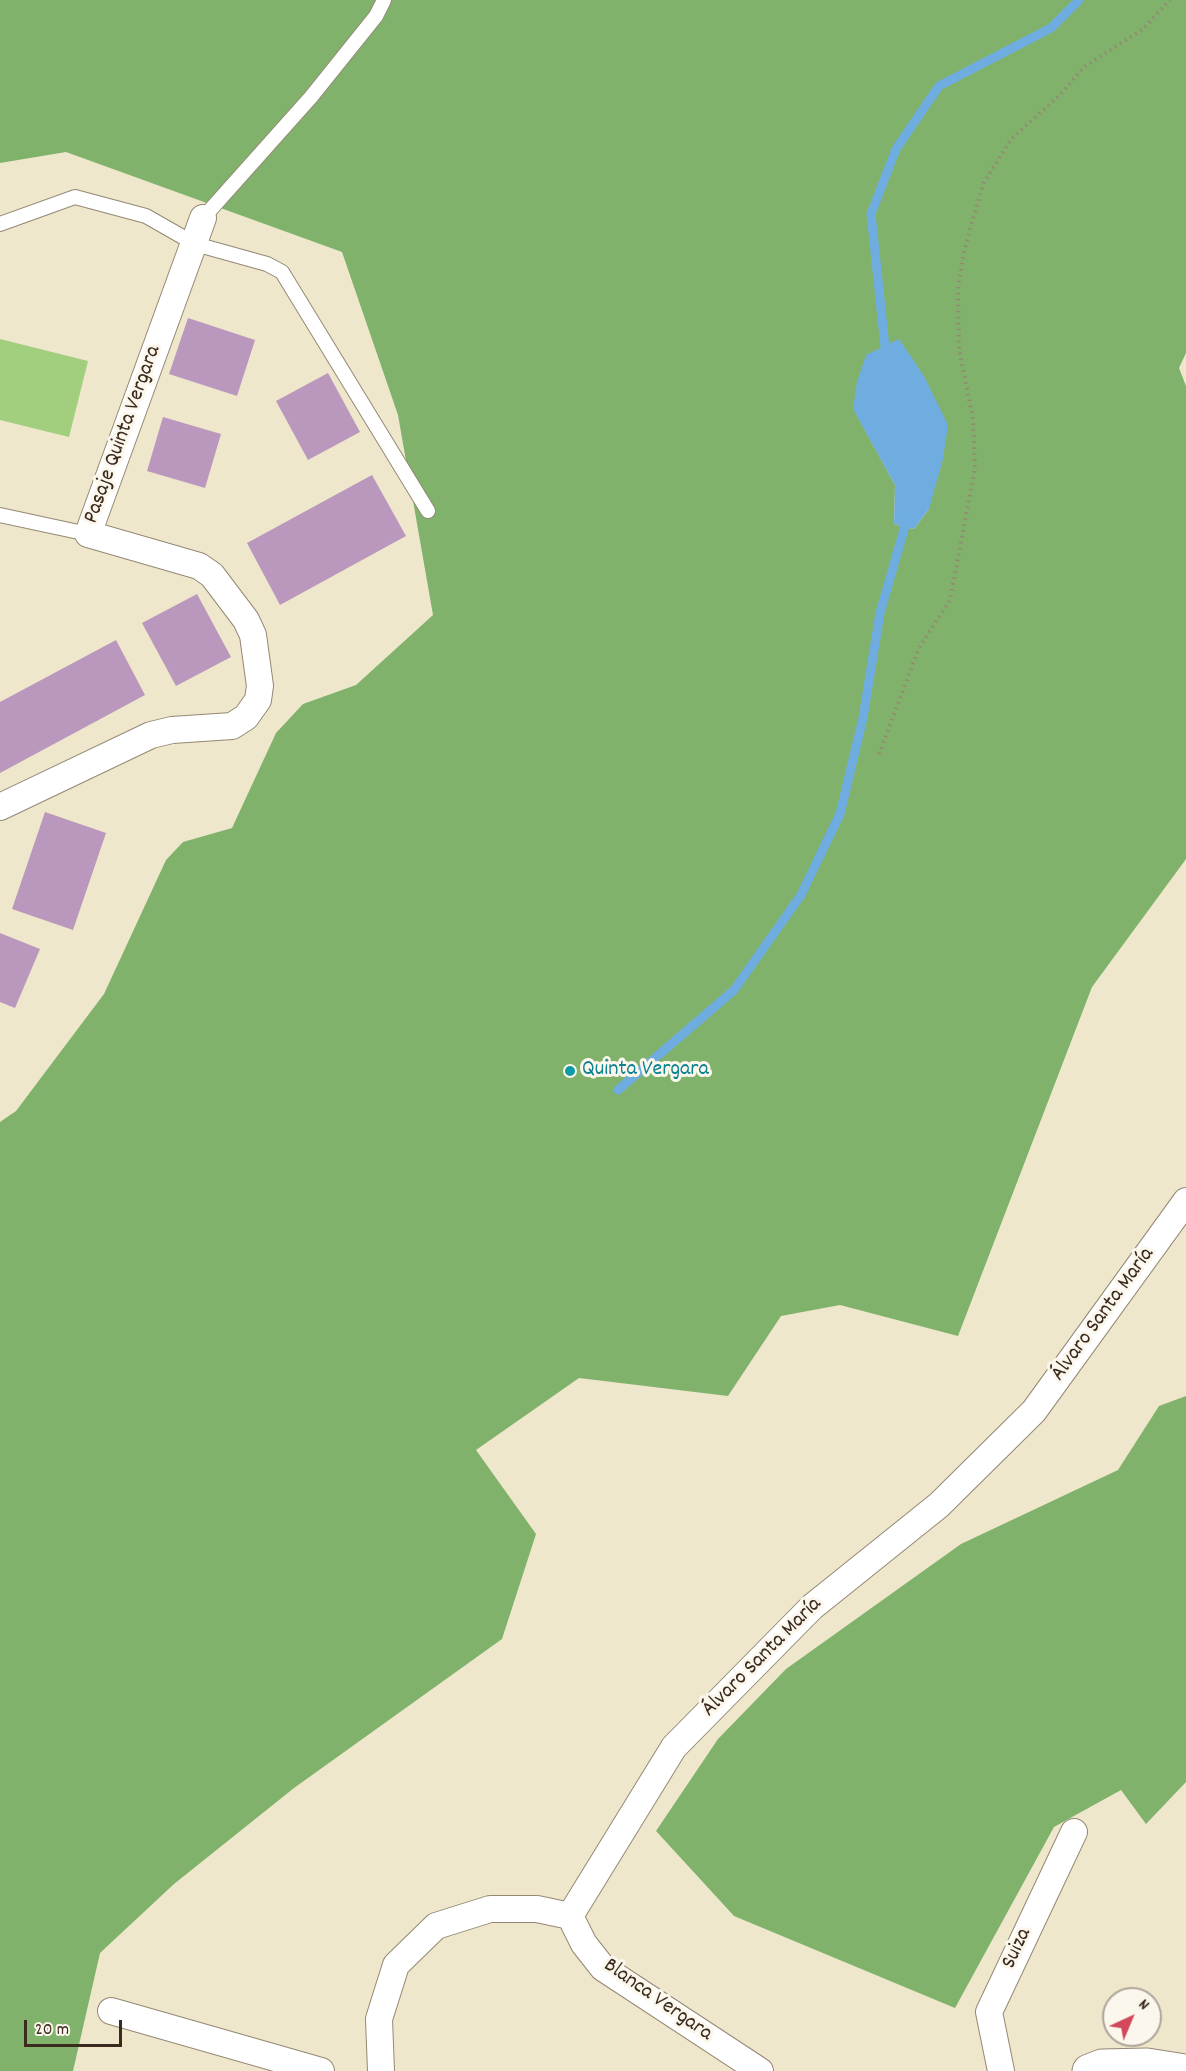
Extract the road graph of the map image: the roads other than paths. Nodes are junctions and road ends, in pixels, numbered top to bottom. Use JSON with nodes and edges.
{"nodes":[{"id":1,"x":384,"y":0,"type":"edge"},
{"id":2,"x":203,"y":218,"type":"joint"},
{"id":3,"x":0,"y":224,"type":"edge"},
{"id":4,"x":195,"y":244,"type":"junction"},
{"id":5,"x":428,"y":511,"type":"dead end"},
{"id":6,"x":0,"y":515,"type":"edge"},
{"id":7,"x":88,"y":534,"type":"junction"},
{"id":8,"x":0,"y":807,"type":"edge"},
{"id":9,"x":1186,"y":1202,"type":"edge"},
{"id":10,"x":1074,"y":1832,"type":"dead end"},
{"id":11,"x":570,"y":1916,"type":"junction"},
{"id":12,"x":111,"y":2011,"type":"dead end"},
{"id":13,"x":1184,"y":2065,"type":"edge"},
{"id":14,"x":321,"y":2071,"type":"edge"},
{"id":15,"x":381,"y":2071,"type":"edge"},
{"id":16,"x":760,"y":2071,"type":"edge"},
{"id":17,"x":1001,"y":2071,"type":"edge"},
{"id":18,"x":1089,"y":2071,"type":"edge"}],
"edges":[{"from":1,"to":2,"type":"lane"},
{"from":2,"to":4,"type":"street","name":"Pasaje Quinta Vergara"},
{"from":3,"to":4,"type":"lane"},
{"from":4,"to":5,"type":"lane"},
{"from":4,"to":7,"type":"street","name":"Pasaje Quinta Vergara"},
{"from":6,"to":7,"type":"lane"},
{"from":7,"to":8,"type":"street","name":"Pasaje Quinta Vergara"},
{"from":9,"to":11,"type":"street","name":"Álvaro Santa María"},
{"from":10,"to":17,"type":"street","name":"Suiza"},
{"from":11,"to":15,"type":"street"},
{"from":11,"to":16,"type":"street","name":"Blanca Vergara"},
{"from":12,"to":14,"type":"street"},
{"from":13,"to":18,"type":"street"}]}
